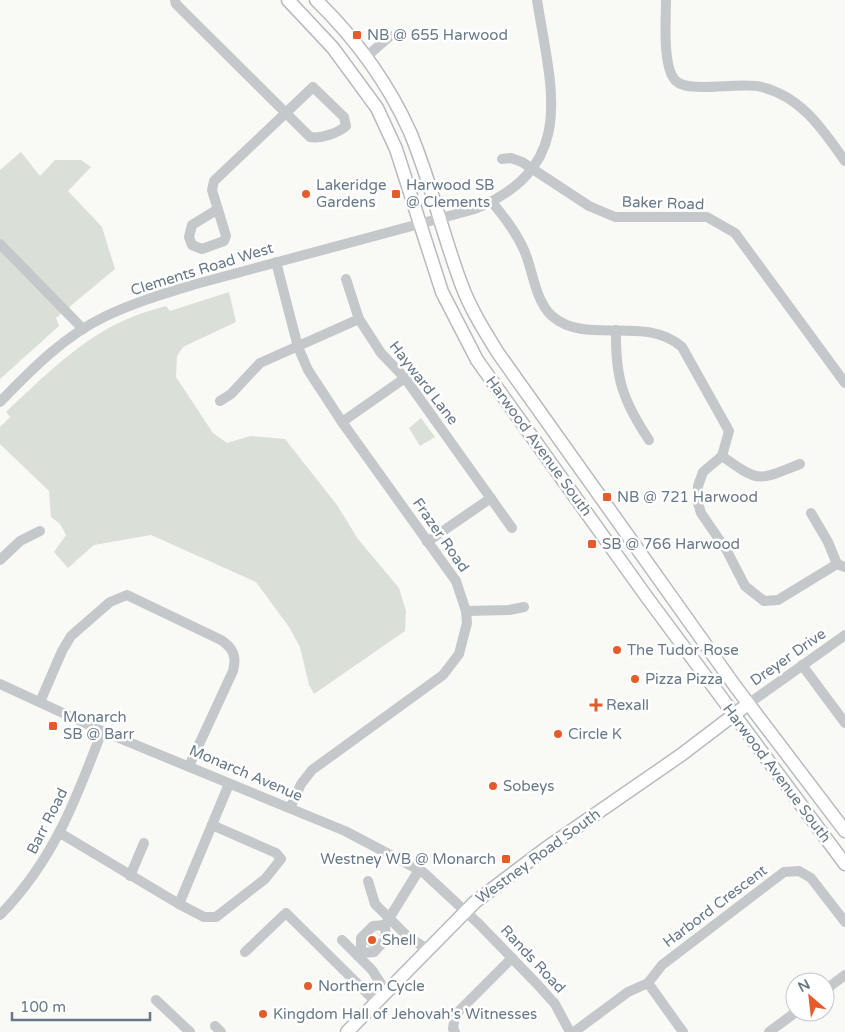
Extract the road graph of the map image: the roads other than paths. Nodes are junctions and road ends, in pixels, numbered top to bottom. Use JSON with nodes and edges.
{"nodes":[{"id":1,"x":175,"y":0,"type":"edge"},
{"id":2,"x":288,"y":0,"type":"edge"},
{"id":3,"x":316,"y":0,"type":"edge"},
{"id":4,"x":537,"y":0,"type":"edge"},
{"id":5,"x":666,"y":0,"type":"edge"},
{"id":6,"x":390,"y":36,"type":"dead end"},
{"id":7,"x":366,"y":57,"type":"junction"},
{"id":8,"x":286,"y":112,"type":"junction"},
{"id":9,"x":502,"y":159,"type":"dead end"},
{"id":10,"x":845,"y":161,"type":"edge"},
{"id":11,"x":533,"y":169,"type":"junction"},
{"id":12,"x":492,"y":202,"type":"junction"},
{"id":13,"x":218,"y":209,"type":"dead end"},
{"id":14,"x":439,"y":218,"type":"junction"},
{"id":15,"x":421,"y":223,"type":"junction"},
{"id":16,"x":0,"y":244,"type":"edge"},
{"id":17,"x":276,"y":262,"type":"junction"},
{"id":18,"x":346,"y":279,"type":"dead end"},
{"id":19,"x":359,"y":319,"type":"junction"},
{"id":20,"x":83,"y":329,"type":"junction"},
{"id":21,"x":616,"y":330,"type":"junction"},
{"id":22,"x":298,"y":347,"type":"junction"},
{"id":23,"x":405,"y":378,"type":"junction"},
{"id":24,"x":845,"y":383,"type":"edge"},
{"id":25,"x":220,"y":401,"type":"dead end"},
{"id":26,"x":0,"y":402,"type":"edge"},
{"id":27,"x":342,"y":422,"type":"junction"},
{"id":28,"x":649,"y":440,"type":"dead end"},
{"id":29,"x":722,"y":456,"type":"junction"},
{"id":30,"x":800,"y":464,"type":"dead end"},
{"id":31,"x":491,"y":498,"type":"junction"},
{"id":32,"x":811,"y":513,"type":"dead end"},
{"id":33,"x":512,"y":528,"type":"dead end"},
{"id":34,"x":40,"y":531,"type":"dead end"},
{"id":35,"x":428,"y":542,"type":"junction"},
{"id":36,"x":0,"y":560,"type":"edge"},
{"id":37,"x":841,"y":566,"type":"edge"},
{"id":38,"x":524,"y":607,"type":"dead end"},
{"id":39,"x":466,"y":611,"type":"junction"},
{"id":40,"x":845,"y":635,"type":"edge"},
{"id":41,"x":802,"y":665,"type":"junction"},
{"id":42,"x":0,"y":684,"type":"edge"},
{"id":43,"x":40,"y":702,"type":"junction"},
{"id":44,"x":748,"y":704,"type":"junction"},
{"id":45,"x":732,"y":714,"type":"junction"},
{"id":46,"x":845,"y":723,"type":"edge"},
{"id":47,"x":102,"y":731,"type":"junction"},
{"id":48,"x":189,"y":766,"type":"junction"},
{"id":49,"x":229,"y":784,"type":"junction"},
{"id":50,"x":290,"y":808,"type":"junction"},
{"id":51,"x":212,"y":825,"type":"junction"},
{"id":52,"x":845,"y":831,"type":"edge"},
{"id":53,"x":60,"y":833,"type":"junction"},
{"id":54,"x":144,"y":843,"type":"dead end"},
{"id":55,"x":845,"y":864,"type":"edge"},
{"id":56,"x":419,"y":870,"type":"junction"},
{"id":57,"x":130,"y":876,"type":"junction"},
{"id":58,"x":368,"y":881,"type":"dead end"},
{"id":59,"x":179,"y":904,"type":"junction"},
{"id":60,"x":466,"y":912,"type":"junction"},
{"id":61,"x":0,"y":914,"type":"edge"},
{"id":62,"x":387,"y":921,"type":"junction"},
{"id":63,"x":845,"y":922,"type":"edge"},
{"id":64,"x":377,"y":933,"type":"tunnel mouth"},
{"id":65,"x":342,"y":940,"type":"dead end"},
{"id":66,"x":427,"y":949,"type":"junction"},
{"id":67,"x":245,"y":952,"type":"dead end"},
{"id":68,"x":362,"y":952,"type":"junction"},
{"id":69,"x":512,"y":958,"type":"junction"},
{"id":70,"x":648,"y":983,"type":"junction"},
{"id":71,"x":387,"y":993,"type":"junction"},
{"id":72,"x":156,"y":1000,"type":"dead end"},
{"id":73,"x":376,"y":1003,"type":"junction"},
{"id":74,"x":785,"y":1020,"type":"edge"},
{"id":75,"x":190,"y":1032,"type":"edge"},
{"id":76,"x":348,"y":1032,"type":"edge"},
{"id":77,"x":455,"y":1032,"type":"edge"},
{"id":78,"x":570,"y":1032,"type":"edge"},
{"id":79,"x":574,"y":1032,"type":"edge"},
{"id":80,"x":682,"y":1032,"type":"edge"},
{"id":81,"x":769,"y":1032,"type":"edge"}],
"edges":[{"from":1,"to":8,"type":"street"},
{"from":2,"to":15,"type":"main road","name":"Harwood Avenue South"},
{"from":3,"to":7,"type":"main road","name":"Harwood Avenue South"},
{"from":4,"to":11,"type":"street","name":"Clements Road West"},
{"from":5,"to":10,"type":"street"},
{"from":6,"to":7,"type":"street"},
{"from":7,"to":14,"type":"main road","name":"Harwood Avenue South"},
{"from":8,"to":8,"type":"street"},
{"from":8,"to":13,"type":"street"},
{"from":9,"to":11,"type":"street","name":"Baker Road"},
{"from":11,"to":12,"type":"street","name":"Clements Road West"},
{"from":11,"to":24,"type":"street","name":"Baker Road"},
{"from":12,"to":14,"type":"street","name":"Clements Road West"},
{"from":12,"to":21,"type":"street"},
{"from":14,"to":15,"type":"street","name":"Clements Road West"},
{"from":14,"to":44,"type":"main road","name":"Harwood Avenue South"},
{"from":15,"to":17,"type":"street","name":"Clements Road West"},
{"from":15,"to":45,"type":"main road","name":"Harwood Avenue South"},
{"from":16,"to":20,"type":"street"},
{"from":17,"to":20,"type":"street","name":"Clements Road West"},
{"from":17,"to":22,"type":"street","name":"Frazer Road"},
{"from":18,"to":19,"type":"street","name":"Hayward Lane"},
{"from":19,"to":22,"type":"street"},
{"from":19,"to":23,"type":"street","name":"Hayward Lane"},
{"from":20,"to":26,"type":"street","name":"Clements Road West"},
{"from":21,"to":28,"type":"street"},
{"from":21,"to":29,"type":"street"},
{"from":22,"to":25,"type":"street"},
{"from":22,"to":27,"type":"street","name":"Frazer Road"},
{"from":23,"to":27,"type":"street"},
{"from":23,"to":31,"type":"street","name":"Hayward Lane"},
{"from":27,"to":35,"type":"street","name":"Frazer Road"},
{"from":29,"to":30,"type":"street"},
{"from":29,"to":37,"type":"street"},
{"from":31,"to":33,"type":"street","name":"Hayward Lane"},
{"from":31,"to":35,"type":"street"},
{"from":32,"to":37,"type":"street"},
{"from":34,"to":36,"type":"street"},
{"from":35,"to":39,"type":"street","name":"Frazer Road"},
{"from":38,"to":39,"type":"street"},
{"from":39,"to":50,"type":"street","name":"Frazer Road"},
{"from":40,"to":41,"type":"street","name":"Dreyer Drive"},
{"from":41,"to":44,"type":"street","name":"Dreyer Drive"},
{"from":41,"to":46,"type":"street"},
{"from":42,"to":43,"type":"street","name":"Monarch Avenue"},
{"from":43,"to":47,"type":"street","name":"Monarch Avenue"},
{"from":43,"to":48,"type":"street"},
{"from":44,"to":45,"type":"main road","name":"Westney Road South"},
{"from":44,"to":52,"type":"main road","name":"Harwood Avenue South"},
{"from":45,"to":55,"type":"main road","name":"Harwood Avenue South"},
{"from":45,"to":60,"type":"main road","name":"Westney Road South"},
{"from":47,"to":48,"type":"street","name":"Monarch Avenue"},
{"from":47,"to":53,"type":"street","name":"Barr Road"},
{"from":48,"to":49,"type":"street","name":"Monarch Avenue"},
{"from":49,"to":50,"type":"street","name":"Monarch Avenue"},
{"from":49,"to":51,"type":"street"},
{"from":50,"to":56,"type":"street","name":"Monarch Avenue"},
{"from":51,"to":59,"type":"street"},
{"from":51,"to":59,"type":"street"},
{"from":53,"to":57,"type":"street"},
{"from":53,"to":61,"type":"street","name":"Barr Road"},
{"from":54,"to":57,"type":"street"},
{"from":56,"to":60,"type":"street","name":"Monarch Avenue"},
{"from":56,"to":62,"type":"street"},
{"from":57,"to":59,"type":"street"},
{"from":58,"to":62,"type":"street"},
{"from":60,"to":66,"type":"main road","name":"Westney Road South"},
{"from":60,"to":69,"type":"street","name":"Rands Road"},
{"from":62,"to":64,"type":"street"},
{"from":62,"to":66,"type":"street"},
{"from":62,"to":68,"type":"street"},
{"from":62,"to":68,"type":"street"},
{"from":63,"to":70,"type":"street","name":"Harbord Crescent"},
{"from":65,"to":68,"type":"street"},
{"from":66,"to":71,"type":"main road","name":"Westney Road South"},
{"from":67,"to":73,"type":"street"},
{"from":68,"to":71,"type":"street"},
{"from":69,"to":77,"type":"street"},
{"from":69,"to":78,"type":"street","name":"Rands Road"},
{"from":70,"to":79,"type":"street"},
{"from":70,"to":80,"type":"street"},
{"from":71,"to":73,"type":"main road","name":"Westney Road South"},
{"from":72,"to":75,"type":"street"},
{"from":73,"to":76,"type":"main road","name":"Westney Road South"},
{"from":74,"to":81,"type":"street"}]}
